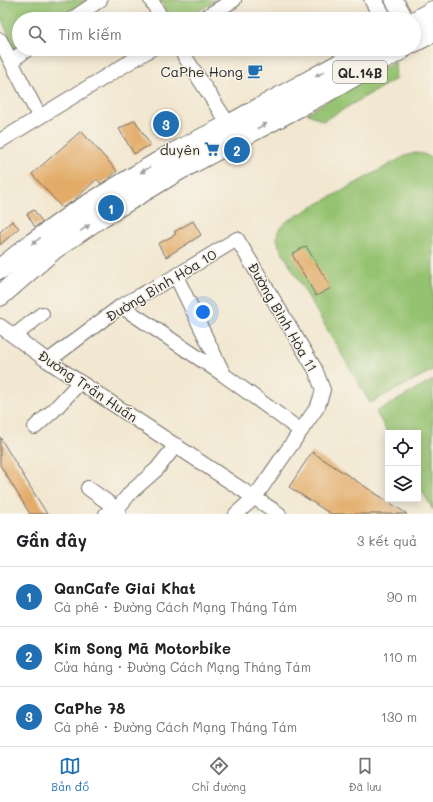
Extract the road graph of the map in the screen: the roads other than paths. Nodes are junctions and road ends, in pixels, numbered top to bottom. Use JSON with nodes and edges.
{"nodes":[{"id":1,"x":100,"y":0,"type":"edge"},
{"id":2,"x":151,"y":0,"type":"edge"},
{"id":3,"x":234,"y":0,"type":"edge"},
{"id":4,"x":373,"y":0,"type":"edge"},
{"id":5,"x":394,"y":0,"type":"edge"},
{"id":6,"x":433,"y":11,"type":"edge"},
{"id":7,"x":82,"y":12,"type":"edge"},
{"id":8,"x":158,"y":12,"type":"edge"},
{"id":9,"x":214,"y":12,"type":"edge"},
{"id":10,"x":380,"y":12,"type":"edge"},
{"id":11,"x":401,"y":12,"type":"edge"},
{"id":12,"x":421,"y":28,"type":"edge"},
{"id":13,"x":0,"y":40,"type":"edge"},
{"id":14,"x":18,"y":56,"type":"edge"},
{"id":15,"x":139,"y":56,"type":"edge"},
{"id":16,"x":185,"y":56,"type":"edge"},
{"id":17,"x":354,"y":56,"type":"edge"},
{"id":18,"x":385,"y":56,"type":"edge"},
{"id":19,"x":10,"y":61,"type":"junction"},
{"id":20,"x":39,"y":116,"type":"junction"},
{"id":21,"x":229,"y":125,"type":"junction"},
{"id":22,"x":0,"y":140,"type":"edge"},
{"id":23,"x":237,"y":239,"type":"joint"},
{"id":24,"x":0,"y":269,"type":"edge"},
{"id":25,"x":176,"y":276,"type":"junction"},
{"id":26,"x":0,"y":296,"type":"edge"},
{"id":27,"x":121,"y":306,"type":"junction"},
{"id":28,"x":42,"y":314,"type":"dead end"},
{"id":29,"x":0,"y":326,"type":"edge"},
{"id":30,"x":14,"y":336,"type":"junction"},
{"id":31,"x":48,"y":361,"type":"junction"},
{"id":32,"x":224,"y":374,"type":"junction"},
{"id":33,"x":80,"y":382,"type":"junction"},
{"id":34,"x":35,"y":427,"type":"dead end"},
{"id":35,"x":301,"y":432,"type":"junction"},
{"id":36,"x":176,"y":445,"type":"junction"},
{"id":37,"x":88,"y":488,"type":"dead end"},
{"id":38,"x":255,"y":497,"type":"junction"},
{"id":39,"x":114,"y":512,"type":"edge"},
{"id":40,"x":236,"y":514,"type":"edge"},
{"id":41,"x":279,"y":514,"type":"edge"}],
"edges":[{"from":1,"to":7,"type":"street"},
{"from":2,"to":8,"type":"street"},
{"from":3,"to":9,"type":"street"},
{"from":4,"to":10,"type":"main road"},
{"from":5,"to":11,"type":"main road"},
{"from":6,"to":12,"type":"highway","number":"QL.14B"},
{"from":13,"to":19,"type":"street"},
{"from":14,"to":19,"type":"street"},
{"from":15,"to":20,"type":"street"},
{"from":16,"to":21,"type":"street"},
{"from":17,"to":21,"type":"highway","number":"QL.14B","one_way":true},
{"from":26,"to":18,"type":"highway","number":"QL.14B","one_way":true},
{"from":19,"to":20,"type":"street"},
{"from":20,"to":22,"type":"street"},
{"from":21,"to":24,"type":"highway","number":"QL.14B","one_way":true},
{"from":23,"to":25,"type":"street","name":"Đường Bình Hòa 10"},
{"from":23,"to":35,"type":"street","name":"Đường Bình Hòa 11"},
{"from":25,"to":27,"type":"street","name":"Đường Bình Hòa 10"},
{"from":25,"to":32,"type":"street"},
{"from":27,"to":31,"type":"street","name":"Đường Bình Hòa 10"},
{"from":27,"to":32,"type":"street"},
{"from":28,"to":30,"type":"street"},
{"from":29,"to":30,"type":"street","name":"Đường Trần Huấn"},
{"from":30,"to":31,"type":"street","name":"Đường Trần Huấn"},
{"from":31,"to":33,"type":"street","name":"Đường Trần Huấn"},
{"from":32,"to":35,"type":"street"},
{"from":33,"to":34,"type":"street"},
{"from":33,"to":36,"type":"street","name":"Đường Trần Huấn"},
{"from":35,"to":38,"type":"street","name":"Đường Bình Hòa 11"},
{"from":36,"to":38,"type":"street","name":"Đường Trần Huấn"},
{"from":36,"to":39,"type":"street"},
{"from":37,"to":39,"type":"street"},
{"from":38,"to":40,"type":"street","name":"Đường Bình Hòa 11"},
{"from":38,"to":41,"type":"street","name":"Đường Trần Huấn"}]}
